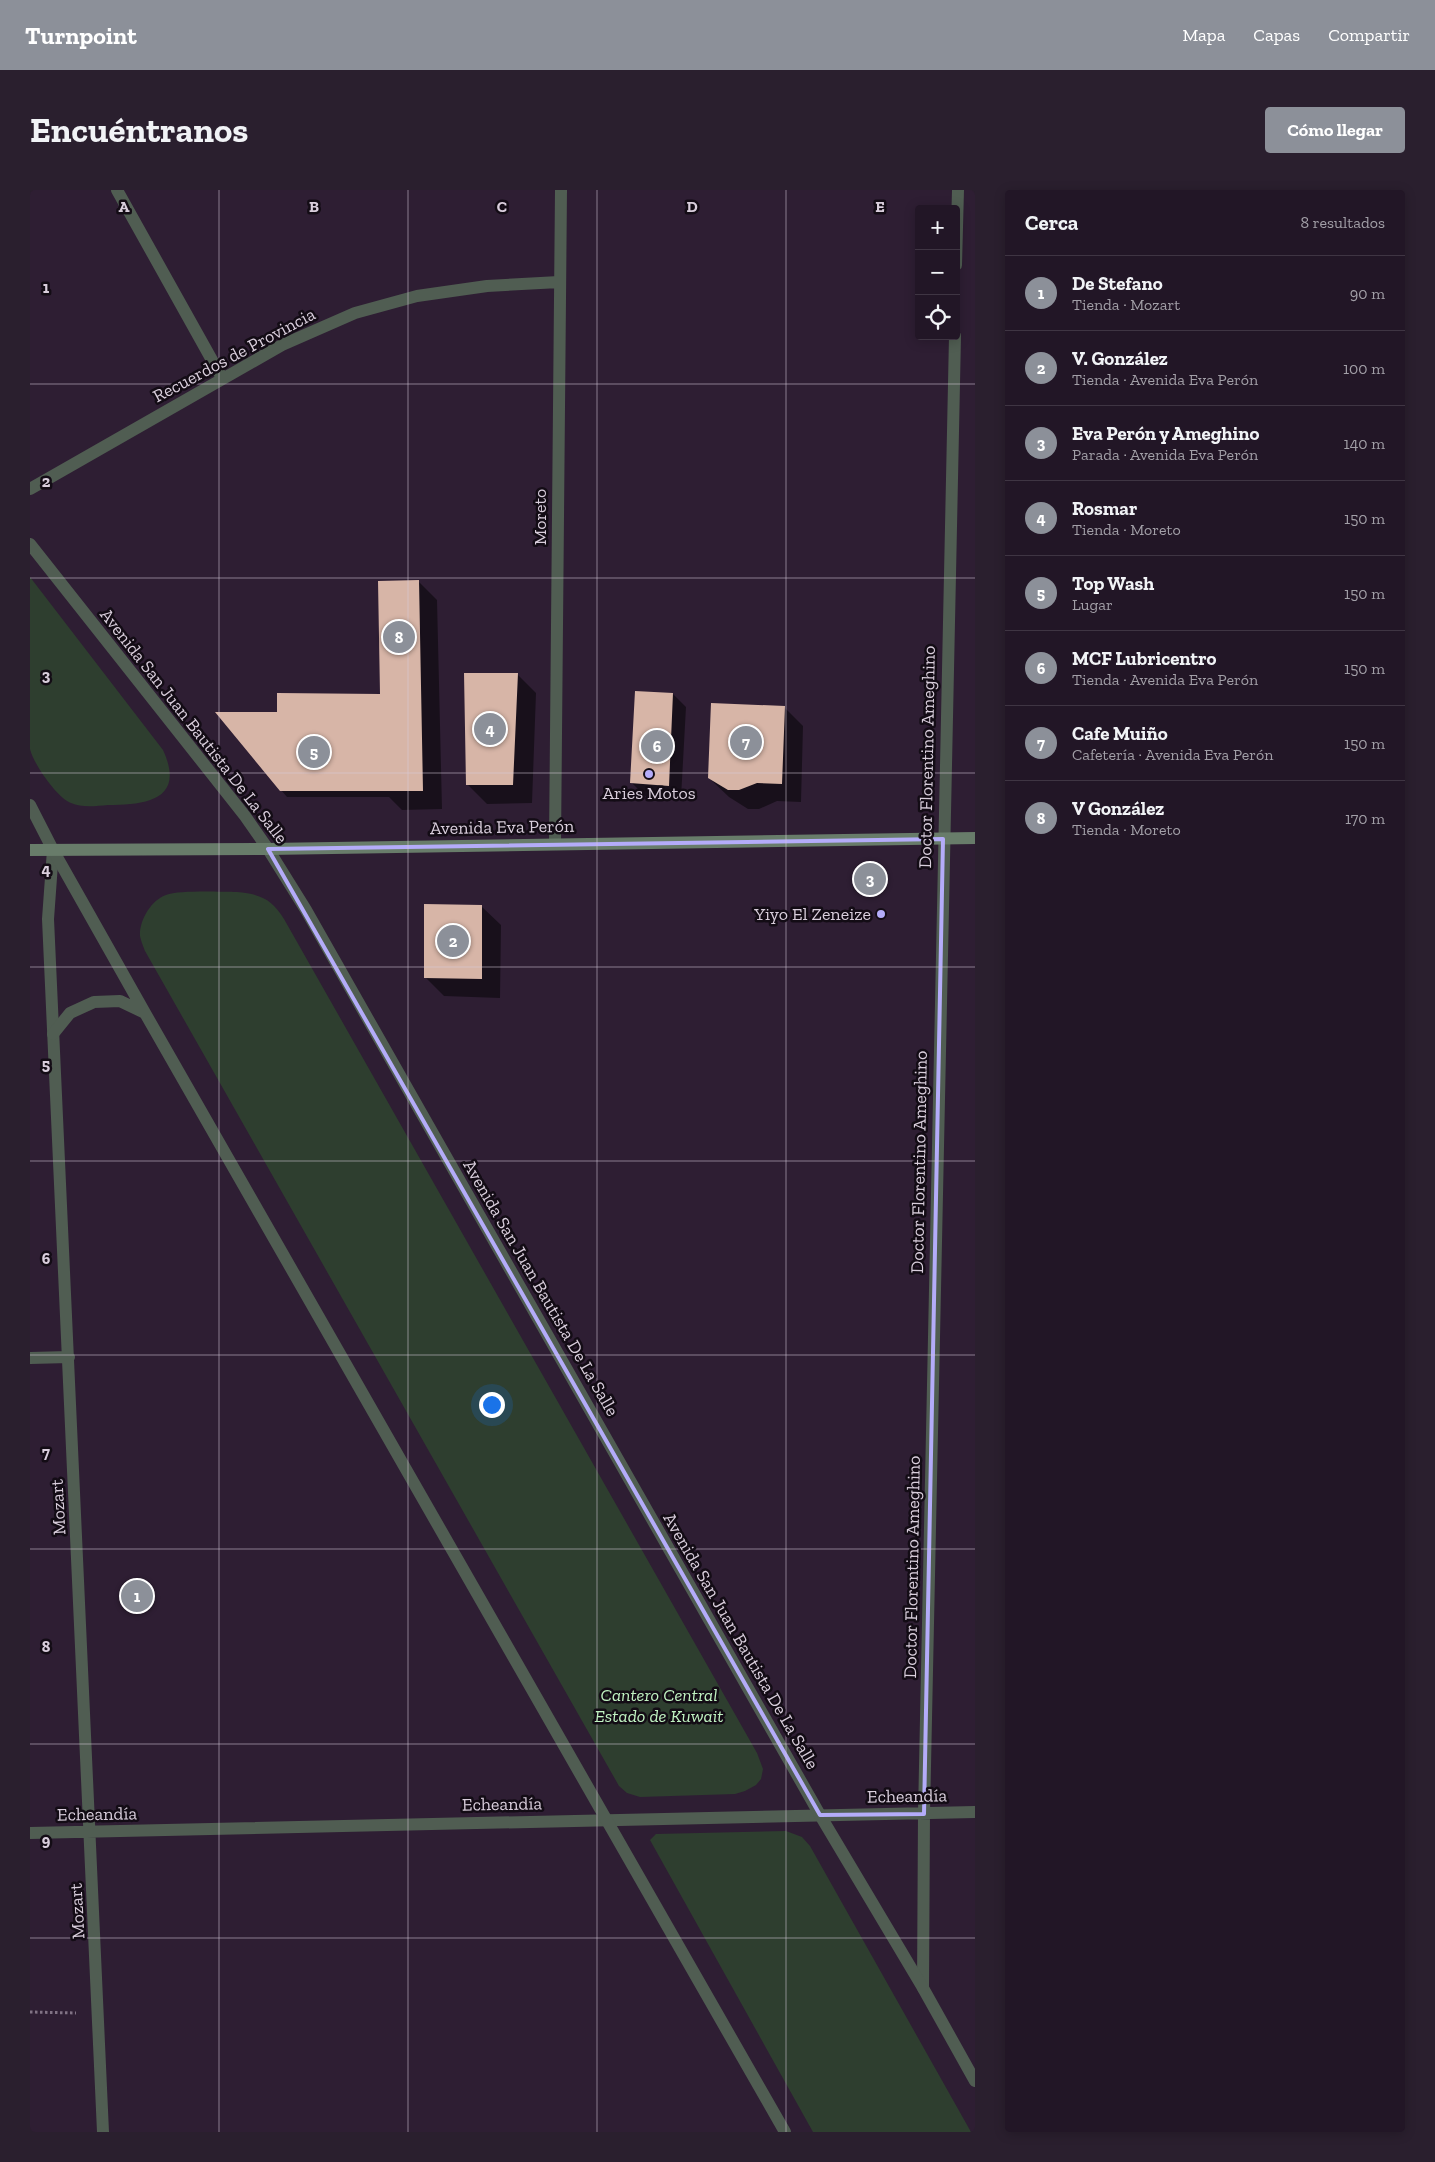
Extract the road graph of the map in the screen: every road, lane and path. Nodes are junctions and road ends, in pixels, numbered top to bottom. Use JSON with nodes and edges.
{"nodes":[{"id":1,"x":117,"y":190,"type":"edge"},
{"id":2,"x":561,"y":190,"type":"edge"},
{"id":3,"x":958,"y":190,"type":"edge"},
{"id":4,"x":956,"y":250,"type":"edge"},
{"id":5,"x":559,"y":282,"type":"junction"},
{"id":6,"x":955,"y":340,"type":"edge"},
{"id":7,"x":222,"y":378,"type":"junction"},
{"id":8,"x":30,"y":489,"type":"edge"},
{"id":9,"x":30,"y":544,"type":"edge"},
{"id":10,"x":30,"y":805,"type":"edge"},
{"id":11,"x":975,"y":838,"type":"edge"},
{"id":12,"x":943,"y":839,"type":"junction"},
{"id":13,"x":555,"y":843,"type":"junction"},
{"id":14,"x":268,"y":849,"type":"junction"},
{"id":15,"x":30,"y":850,"type":"edge"},
{"id":16,"x":53,"y":850,"type":"junction"},
{"id":17,"x":145,"y":1013,"type":"junction"},
{"id":18,"x":53,"y":1034,"type":"junction"},
{"id":19,"x":69,"y":1357,"type":"junction"},
{"id":20,"x":30,"y":1358,"type":"edge"},
{"id":21,"x":975,"y":1812,"type":"edge"},
{"id":22,"x":924,"y":1814,"type":"junction"},
{"id":23,"x":820,"y":1815,"type":"junction"},
{"id":24,"x":607,"y":1819,"type":"junction"},
{"id":25,"x":91,"y":1831,"type":"junction"},
{"id":26,"x":30,"y":1833,"type":"edge"},
{"id":27,"x":923,"y":1988,"type":"junction"},
{"id":28,"x":30,"y":2012,"type":"edge"},
{"id":29,"x":99,"y":2014,"type":"junction"},
{"id":30,"x":975,"y":2081,"type":"edge"},
{"id":31,"x":104,"y":2132,"type":"edge"},
{"id":32,"x":785,"y":2132,"type":"edge"}],
"edges":[{"from":1,"to":7,"type":"street"},
{"from":2,"to":5,"type":"street","name":"Moreto"},
{"from":3,"to":4,"type":"street"},
{"from":5,"to":7,"type":"street","name":"Recuerdos de Provincia"},
{"from":5,"to":13,"type":"street","name":"Moreto"},
{"from":6,"to":12,"type":"street","name":"Doctor Florentino Ameghino"},
{"from":7,"to":8,"type":"street","name":"Recuerdos de Provincia"},
{"from":9,"to":14,"type":"street","name":"Avenida San Juan Bautista De La Salle"},
{"from":10,"to":16,"type":"street"},
{"from":11,"to":12,"type":"main road","name":"Avenida Eva Perón"},
{"from":12,"to":13,"type":"main road","name":"Avenida Eva Perón"},
{"from":12,"to":22,"type":"street","name":"Doctor Florentino Ameghino"},
{"from":13,"to":14,"type":"main road","name":"Avenida Eva Perón"},
{"from":14,"to":16,"type":"main road","name":"Avenida Eva Perón"},
{"from":14,"to":23,"type":"street","name":"Avenida San Juan Bautista De La Salle"},
{"from":15,"to":16,"type":"main road","name":"Avenida Eva Perón"},
{"from":16,"to":17,"type":"street"},
{"from":16,"to":18,"type":"street","name":"Mozart"},
{"from":17,"to":18,"type":"street"},
{"from":17,"to":24,"type":"street"},
{"from":18,"to":19,"type":"street","name":"Mozart"},
{"from":19,"to":20,"type":"street"},
{"from":19,"to":25,"type":"street","name":"Mozart"},
{"from":21,"to":22,"type":"street","name":"Echeandía"},
{"from":22,"to":23,"type":"street","name":"Echeandía"},
{"from":22,"to":27,"type":"street","name":"Doctor Florentino Ameghino"},
{"from":23,"to":24,"type":"street","name":"Echeandía"},
{"from":23,"to":27,"type":"street","name":"Avenida San Juan Bautista De La Salle"},
{"from":24,"to":25,"type":"street","name":"Echeandía"},
{"from":24,"to":32,"type":"street"},
{"from":25,"to":26,"type":"street","name":"Echeandía"},
{"from":25,"to":29,"type":"street","name":"Mozart"},
{"from":27,"to":30,"type":"street","name":"Avenida San Juan Bautista De La Salle"},
{"from":28,"to":29,"type":"path"},
{"from":29,"to":31,"type":"street","name":"Mozart"}]}
